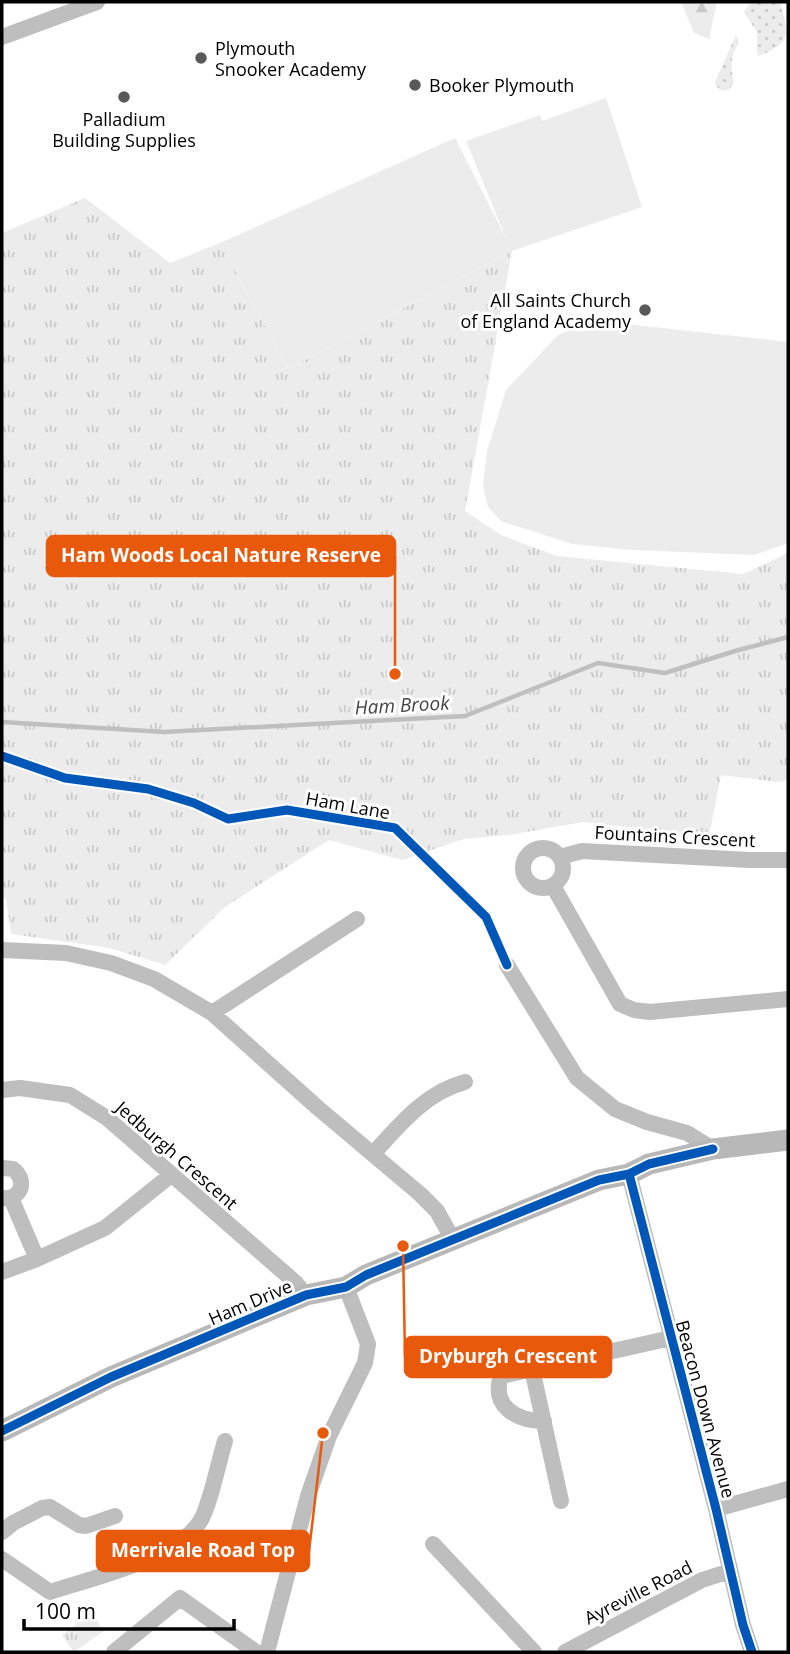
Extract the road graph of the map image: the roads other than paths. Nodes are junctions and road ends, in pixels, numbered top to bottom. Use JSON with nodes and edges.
{"nodes":[{"id":1,"x":97,"y":2,"type":"edge"},
{"id":2,"x":2,"y":37,"type":"edge"},
{"id":3,"x":560,"y":857,"type":"junction"},
{"id":4,"x":788,"y":860,"type":"edge"},
{"id":5,"x":553,"y":886,"type":"junction"},
{"id":6,"x":357,"y":919,"type":"dead end"},
{"id":7,"x":2,"y":950,"type":"edge"},
{"id":8,"x":507,"y":965,"type":"dead end"},
{"id":9,"x":788,"y":999,"type":"edge"},
{"id":10,"x":212,"y":1013,"type":"junction"},
{"id":11,"x":465,"y":1082,"type":"dead end"},
{"id":12,"x":2,"y":1090,"type":"edge"},
{"id":13,"x":788,"y":1140,"type":"edge"},
{"id":14,"x":713,"y":1149,"type":"junction"},
{"id":15,"x":373,"y":1154,"type":"junction"},
{"id":16,"x":2,"y":1168,"type":"edge"},
{"id":17,"x":629,"y":1174,"type":"junction"},
{"id":18,"x":171,"y":1175,"type":"junction"},
{"id":19,"x":6,"y":1198,"type":"edge"},
{"id":20,"x":452,"y":1238,"type":"junction"},
{"id":21,"x":37,"y":1259,"type":"junction"},
{"id":22,"x":2,"y":1272,"type":"edge"},
{"id":23,"x":346,"y":1287,"type":"junction"},
{"id":24,"x":306,"y":1295,"type":"junction"},
{"id":25,"x":671,"y":1338,"type":"junction"},
{"id":26,"x":532,"y":1370,"type":"junction"},
{"id":27,"x":544,"y":1421,"type":"junction"},
{"id":28,"x":2,"y":1431,"type":"edge"},
{"id":29,"x":225,"y":1441,"type":"dead end"},
{"id":30,"x":788,"y":1489,"type":"edge"},
{"id":31,"x":561,"y":1501,"type":"dead end"},
{"id":32,"x":716,"y":1509,"type":"junction"},
{"id":33,"x":115,"y":1516,"type":"dead end"},
{"id":34,"x":2,"y":1532,"type":"edge"},
{"id":35,"x":433,"y":1544,"type":"dead end"},
{"id":36,"x":3,"y":1562,"type":"edge"},
{"id":37,"x":730,"y":1570,"type":"junction"},
{"id":38,"x":114,"y":1652,"type":"edge"},
{"id":39,"x":256,"y":1652,"type":"edge"},
{"id":40,"x":267,"y":1652,"type":"edge"},
{"id":41,"x":534,"y":1652,"type":"edge"},
{"id":42,"x":565,"y":1652,"type":"edge"},
{"id":43,"x":752,"y":1652,"type":"edge"}],
"edges":[{"from":1,"to":2,"type":"street"},
{"from":3,"to":4,"type":"street","name":"Fountains Crescent"},
{"from":3,"to":5,"type":"street"},
{"from":3,"to":5,"type":"street"},
{"from":5,"to":9,"type":"street"},
{"from":6,"to":10,"type":"street"},
{"from":7,"to":10,"type":"street"},
{"from":8,"to":14,"type":"street"},
{"from":10,"to":15,"type":"street"},
{"from":11,"to":15,"type":"street"},
{"from":12,"to":18,"type":"street","name":"Jedburgh Crescent"},
{"from":13,"to":14,"type":"street","name":"Ham Drive"},
{"from":14,"to":17,"type":"street","name":"Ham Drive"},
{"from":15,"to":20,"type":"street"},
{"from":16,"to":19,"type":"street"},
{"from":17,"to":20,"type":"street","name":"Ham Drive"},
{"from":17,"to":25,"type":"street","name":"Beacon Down Avenue"},
{"from":18,"to":21,"type":"street"},
{"from":18,"to":24,"type":"street","name":"Jedburgh Crescent"},
{"from":19,"to":21,"type":"street"},
{"from":20,"to":23,"type":"street","name":"Ham Drive"},
{"from":21,"to":22,"type":"street"},
{"from":23,"to":24,"type":"street","name":"Ham Drive"},
{"from":23,"to":40,"type":"street"},
{"from":24,"to":28,"type":"street","name":"Ham Drive"},
{"from":25,"to":26,"type":"street"},
{"from":25,"to":32,"type":"street","name":"Beacon Down Avenue"},
{"from":26,"to":27,"type":"street"},
{"from":26,"to":27,"type":"street"},
{"from":27,"to":31,"type":"street"},
{"from":29,"to":36,"type":"street"},
{"from":30,"to":32,"type":"street"},
{"from":32,"to":37,"type":"street","name":"Beacon Down Avenue"},
{"from":33,"to":34,"type":"street"},
{"from":35,"to":41,"type":"street"},
{"from":37,"to":42,"type":"street","name":"Ayreville Road"},
{"from":37,"to":43,"type":"street","name":"Beacon Down Avenue"},
{"from":38,"to":39,"type":"street"}]}
